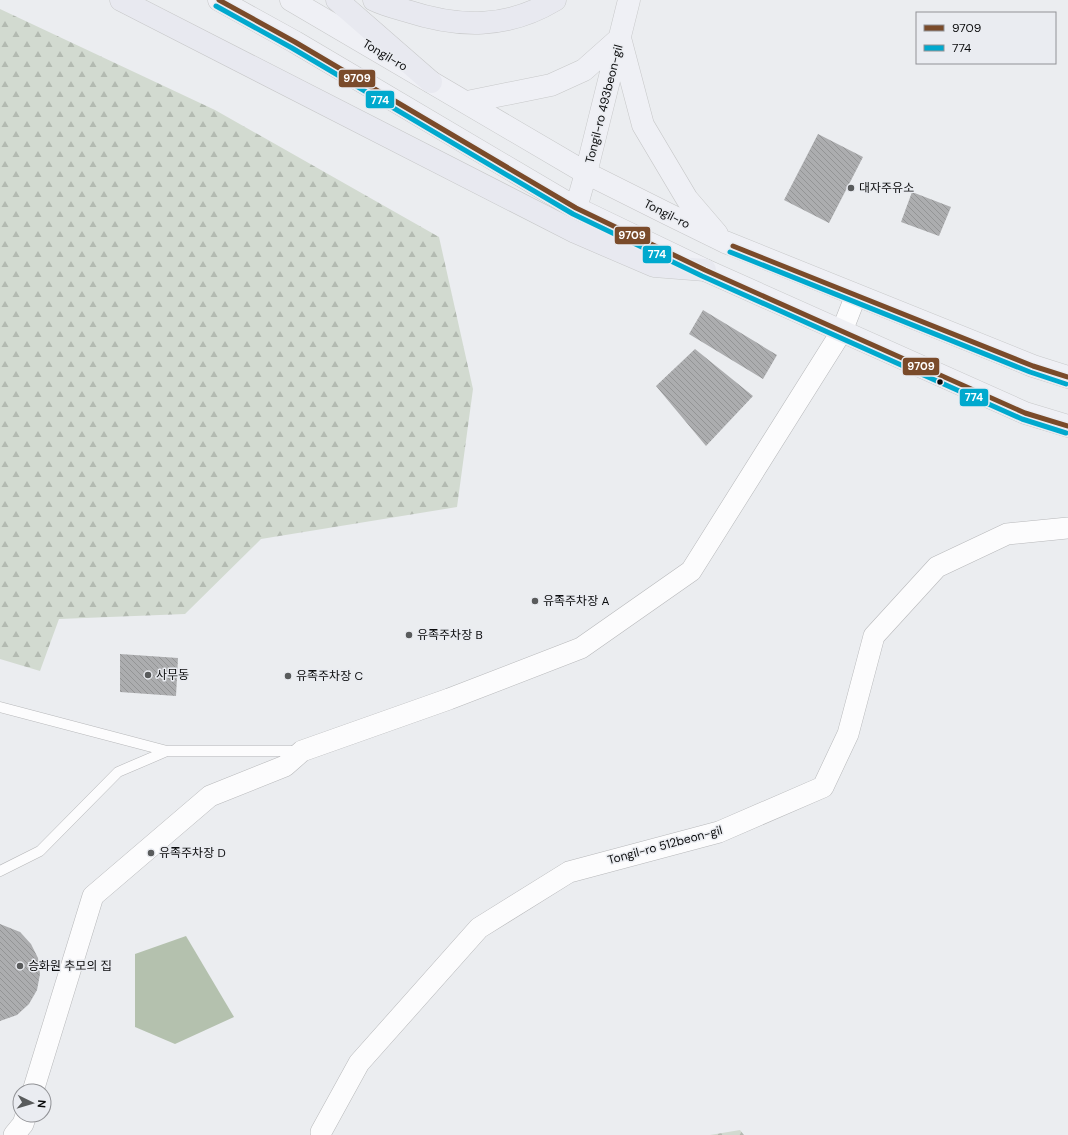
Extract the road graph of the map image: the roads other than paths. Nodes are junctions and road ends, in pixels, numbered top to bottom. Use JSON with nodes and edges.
{"nodes":[{"id":1,"x":121,"y":0,"type":"edge"},
{"id":2,"x":219,"y":0,"type":"edge"},
{"id":3,"x":291,"y":0,"type":"edge"},
{"id":4,"x":337,"y":0,"type":"edge"},
{"id":5,"x":374,"y":0,"type":"edge"},
{"id":6,"x":555,"y":0,"type":"edge"},
{"id":7,"x":629,"y":0,"type":"edge"},
{"id":8,"x":620,"y":38,"type":"junction"},
{"id":9,"x":431,"y":82,"type":"junction"},
{"id":10,"x":467,"y":102,"type":"junction"},
{"id":11,"x":586,"y":173,"type":"junction"},
{"id":12,"x":576,"y":208,"type":"junction"},
{"id":13,"x":725,"y":242,"type":"junction"},
{"id":14,"x":706,"y":270,"type":"junction"},
{"id":15,"x":856,"y":295,"type":"junction"},
{"id":16,"x":842,"y":330,"type":"junction"},
{"id":17,"x":1068,"y":377,"type":"edge"},
{"id":18,"x":1068,"y":426,"type":"edge"},
{"id":19,"x":1068,"y":528,"type":"edge"},
{"id":20,"x":0,"y":707,"type":"edge"},
{"id":21,"x":167,"y":750,"type":"junction"},
{"id":22,"x":302,"y":750,"type":"junction"},
{"id":23,"x":0,"y":872,"type":"edge"},
{"id":24,"x":35,"y":1083,"type":"edge"},
{"id":25,"x":322,"y":1132,"type":"dead end"}],
"edges":[{"from":1,"to":14,"type":"highway"},
{"from":2,"to":12,"type":"main road"},
{"from":3,"to":9,"type":"main road","name":"Tongil-ro"},
{"from":4,"to":9,"type":"highway"},
{"from":5,"to":6,"type":"highway"},
{"from":7,"to":8,"type":"main road","name":"Tongil-ro 493beon-gil"},
{"from":8,"to":10,"type":"main road"},
{"from":8,"to":11,"type":"main road","name":"Tongil-ro 493beon-gil"},
{"from":8,"to":13,"type":"main road"},
{"from":9,"to":10,"type":"main road","name":"Tongil-ro"},
{"from":10,"to":11,"type":"main road","name":"Tongil-ro"},
{"from":11,"to":12,"type":"main road","name":"Tongil-ro 493beon-gil"},
{"from":11,"to":13,"type":"main road","name":"Tongil-ro"},
{"from":12,"to":14,"type":"main road"},
{"from":13,"to":15,"type":"main road","name":"Tongil-ro"},
{"from":14,"to":16,"type":"main road"},
{"from":15,"to":16,"type":"street"},
{"from":15,"to":17,"type":"main road","name":"Tongil-ro"},
{"from":16,"to":18,"type":"main road"},
{"from":16,"to":22,"type":"street"},
{"from":19,"to":25,"type":"street","name":"Tongil-ro 512beon-gil"},
{"from":20,"to":21,"type":"lane"},
{"from":21,"to":22,"type":"lane"},
{"from":21,"to":23,"type":"lane"},
{"from":22,"to":24,"type":"street"}]}
